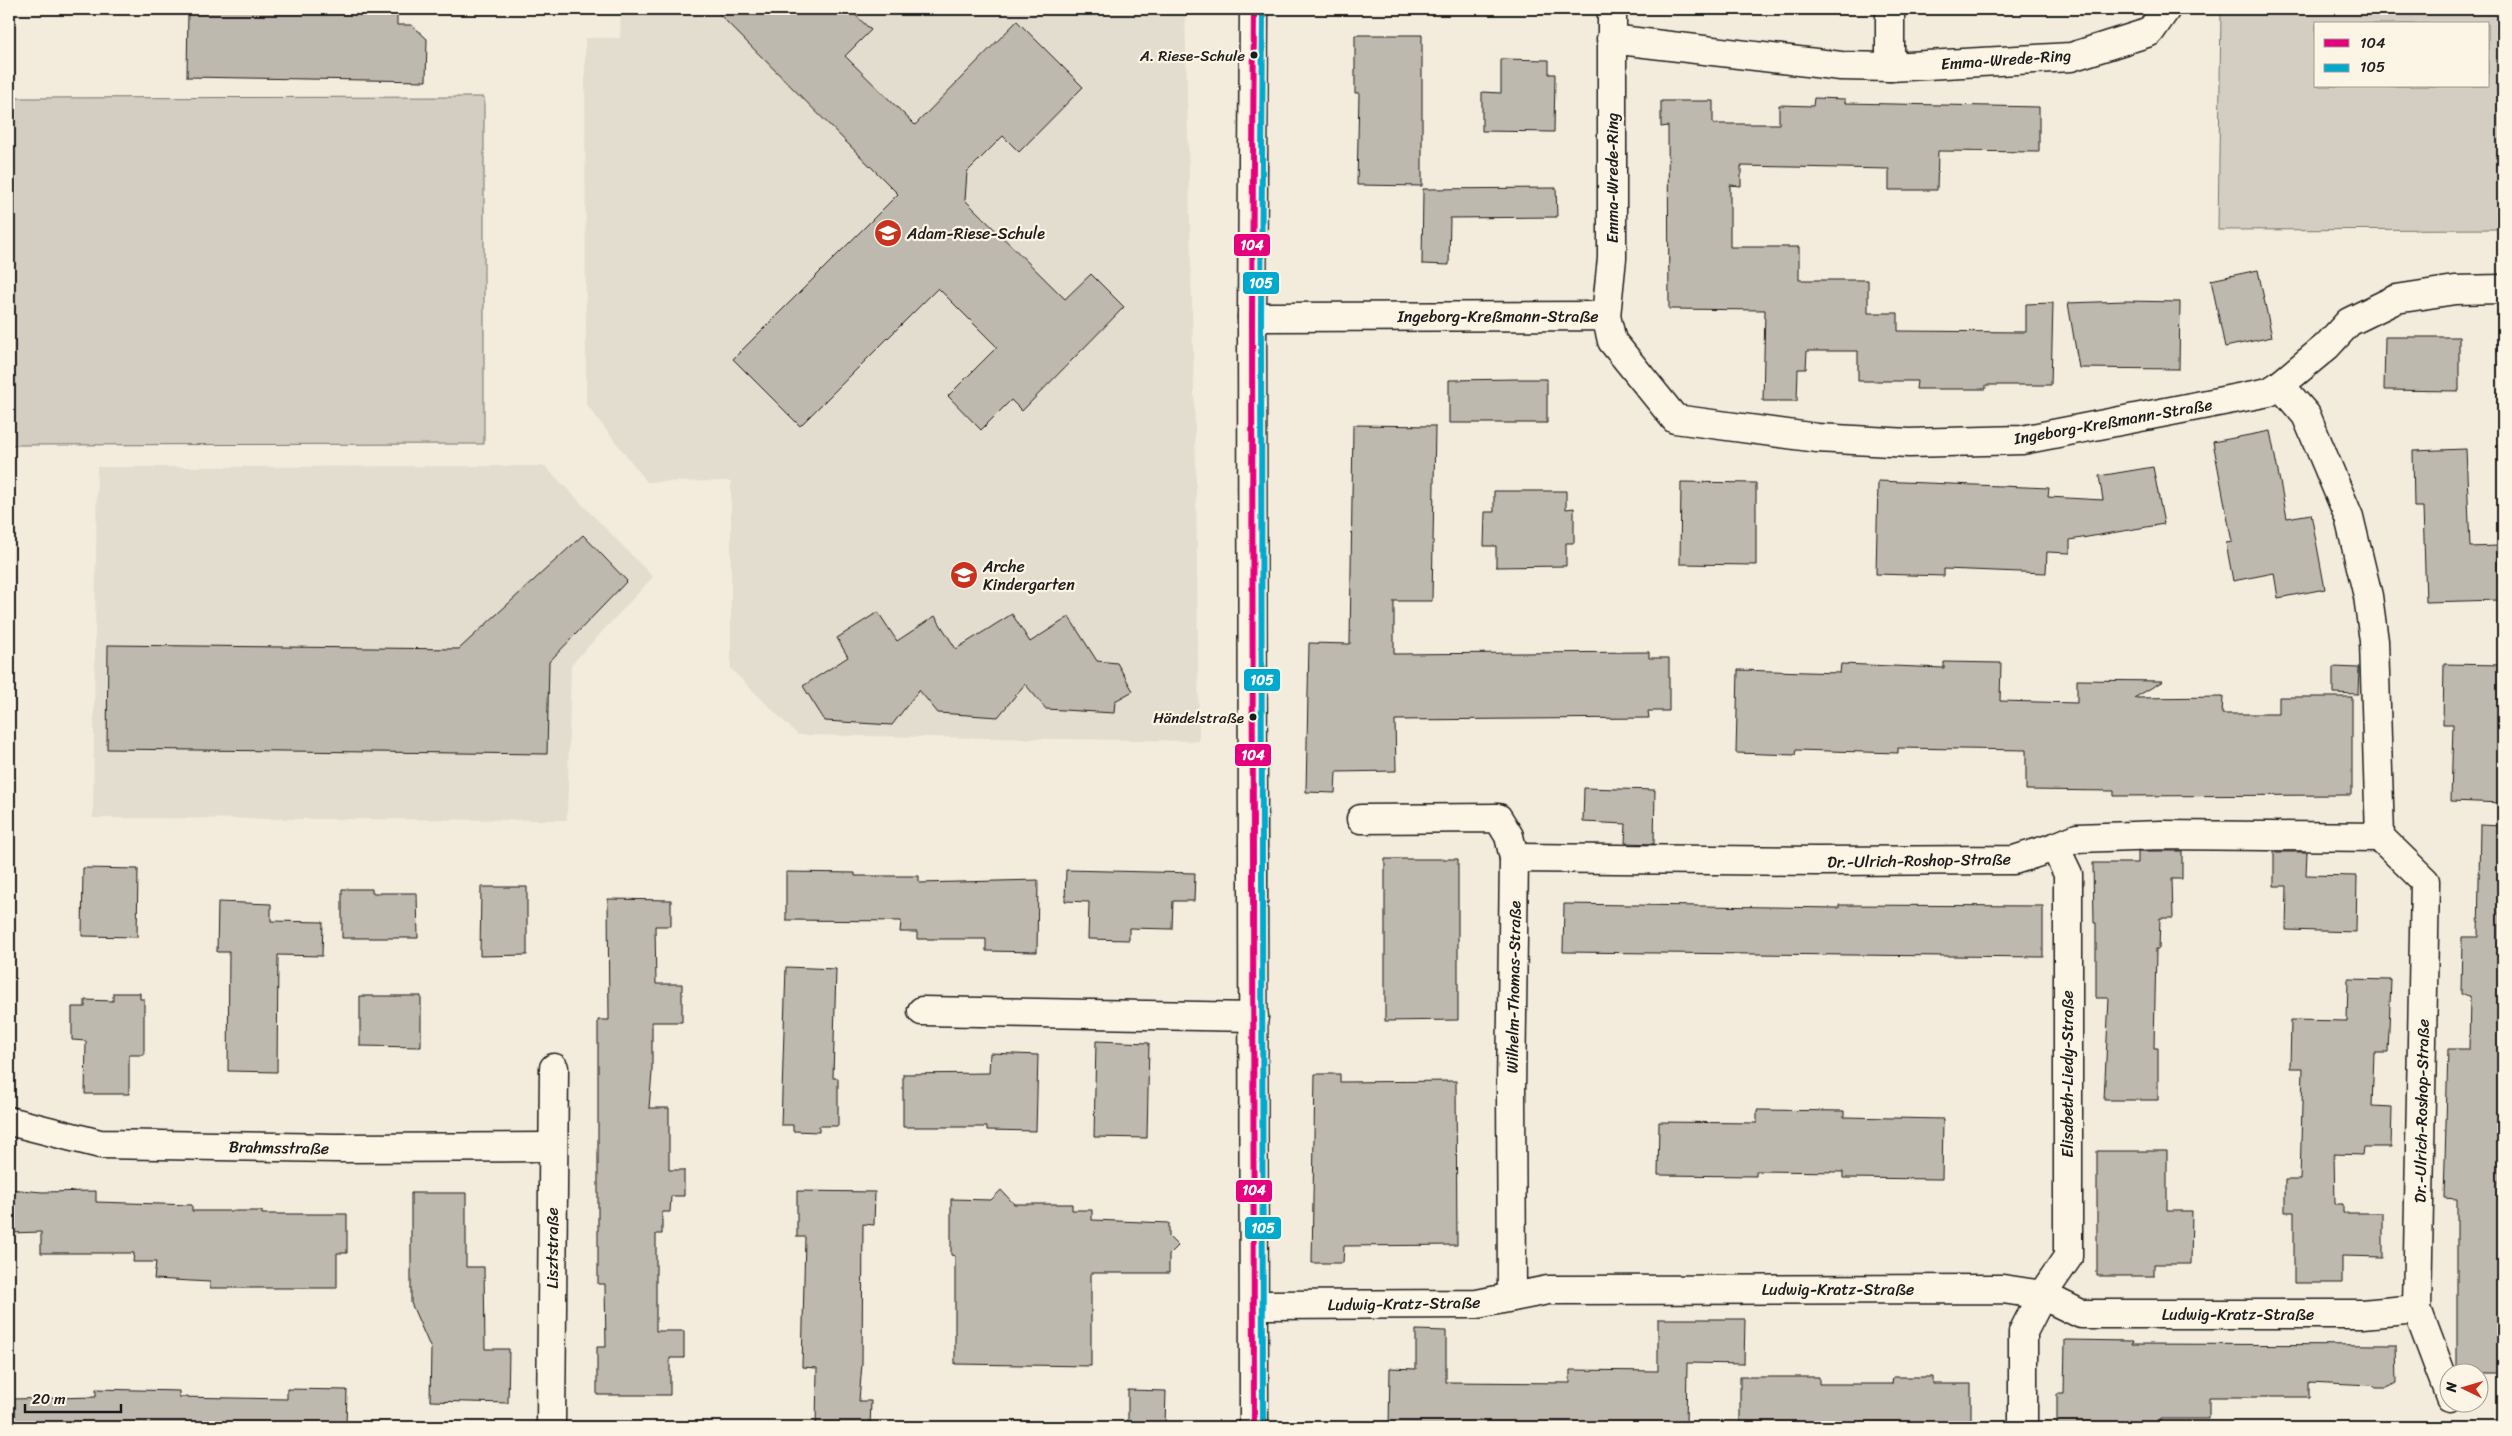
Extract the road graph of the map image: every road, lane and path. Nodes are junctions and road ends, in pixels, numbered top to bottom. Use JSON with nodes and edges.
{"nodes":[{"id":1,"x":1254,"y":9,"type":"edge"},
{"id":2,"x":1612,"y":9,"type":"edge"},
{"id":3,"x":1890,"y":9,"type":"edge"},
{"id":4,"x":2166,"y":9,"type":"edge"},
{"id":5,"x":1611,"y":39,"type":"junction"},
{"id":6,"x":1890,"y":66,"type":"junction"},
{"id":7,"x":2503,"y":289,"type":"edge"},
{"id":8,"x":1606,"y":316,"type":"junction"},
{"id":9,"x":1252,"y":317,"type":"junction"},
{"id":10,"x":2280,"y":386,"type":"junction"},
{"id":11,"x":1361,"y":819,"type":"dead end"},
{"id":12,"x":2380,"y":837,"type":"junction"},
{"id":13,"x":2055,"y":847,"type":"junction"},
{"id":14,"x":1514,"y":858,"type":"junction"},
{"id":15,"x":922,"y":1011,"type":"dead end"},
{"id":16,"x":1254,"y":1017,"type":"junction"},
{"id":17,"x":554,"y":1068,"type":"dead end"},
{"id":18,"x":9,"y":1121,"type":"edge"},
{"id":19,"x":553,"y":1147,"type":"junction"},
{"id":20,"x":2042,"y":1295,"type":"junction"},
{"id":21,"x":1512,"y":1297,"type":"junction"},
{"id":22,"x":1254,"y":1305,"type":"junction"},
{"id":23,"x":2417,"y":1309,"type":"junction"},
{"id":24,"x":2440,"y":1370,"type":"edge"},
{"id":25,"x":551,"y":1427,"type":"edge"},
{"id":26,"x":1254,"y":1427,"type":"edge"},
{"id":27,"x":2023,"y":1427,"type":"edge"}],
"edges":[{"from":1,"to":9,"type":"street"},
{"from":2,"to":5,"type":"street","name":"Emma-Wrede-Ring"},
{"from":3,"to":6,"type":"street"},
{"from":4,"to":6,"type":"street","name":"Emma-Wrede-Ring"},
{"from":5,"to":6,"type":"street","name":"Emma-Wrede-Ring"},
{"from":5,"to":8,"type":"street","name":"Emma-Wrede-Ring"},
{"from":7,"to":10,"type":"street","name":"Ingeborg-Kreßmann-Straße"},
{"from":8,"to":9,"type":"street","name":"Ingeborg-Kreßmann-Straße"},
{"from":8,"to":10,"type":"street","name":"Ingeborg-Kreßmann-Straße"},
{"from":9,"to":16,"type":"street"},
{"from":10,"to":12,"type":"street"},
{"from":11,"to":14,"type":"street","name":"Wilhelm-Thomas-Straße"},
{"from":12,"to":13,"type":"street","name":"Dr.-Ulrich-Roshop-Straße"},
{"from":12,"to":23,"type":"street","name":"Dr.-Ulrich-Roshop-Straße"},
{"from":13,"to":14,"type":"street","name":"Dr.-Ulrich-Roshop-Straße"},
{"from":13,"to":20,"type":"street","name":"Elisabeth-Liedy-Straße"},
{"from":14,"to":21,"type":"street","name":"Wilhelm-Thomas-Straße"},
{"from":15,"to":16,"type":"street"},
{"from":16,"to":22,"type":"street"},
{"from":17,"to":19,"type":"street","name":"Lisztstraße"},
{"from":18,"to":19,"type":"street","name":"Brahmsstraße"},
{"from":19,"to":25,"type":"street","name":"Lisztstraße"},
{"from":20,"to":21,"type":"street","name":"Ludwig-Kratz-Straße"},
{"from":20,"to":23,"type":"street","name":"Ludwig-Kratz-Straße"},
{"from":20,"to":27,"type":"street","name":"Elisabeth-Liedy-Straße"},
{"from":21,"to":22,"type":"street","name":"Ludwig-Kratz-Straße"},
{"from":22,"to":26,"type":"street"},
{"from":23,"to":24,"type":"street","name":"Dr.-Ulrich-Roshop-Straße"}]}
